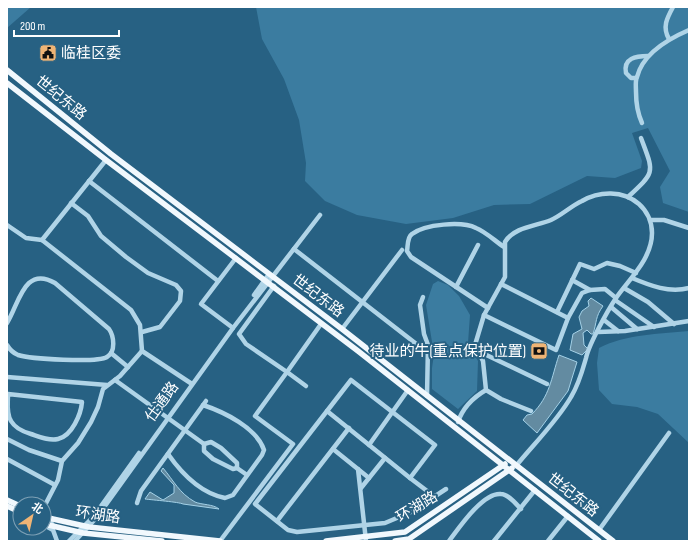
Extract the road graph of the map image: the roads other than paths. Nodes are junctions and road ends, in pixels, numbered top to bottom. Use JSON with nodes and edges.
{"nodes":[{"id":1,"x":673,"y":7,"type":"edge"},
{"id":2,"x":689,"y":30,"type":"edge"},
{"id":3,"x":669,"y":39,"type":"junction"},
{"id":4,"x":648,"y":56,"type":"junction"},
{"id":5,"x":7,"y":70,"type":"edge"},
{"id":6,"x":12,"y":74,"type":"junction"},
{"id":7,"x":636,"y":78,"type":"junction"},
{"id":8,"x":7,"y":83,"type":"edge"},
{"id":9,"x":37,"y":94,"type":"junction"},
{"id":10,"x":33,"y":104,"type":"junction"},
{"id":11,"x":642,"y":123,"type":"dead end"},
{"id":12,"x":641,"y":138,"type":"dead end"},
{"id":13,"x":111,"y":154,"type":"junction"},
{"id":14,"x":106,"y":160,"type":"junction"},
{"id":15,"x":89,"y":181,"type":"junction"},
{"id":16,"x":628,"y":197,"type":"junction"},
{"id":17,"x":71,"y":203,"type":"junction"},
{"id":18,"x":320,"y":215,"type":"dead end"},
{"id":19,"x":650,"y":220,"type":"junction"},
{"id":20,"x":7,"y":225,"type":"edge"},
{"id":21,"x":689,"y":228,"type":"edge"},
{"id":22,"x":42,"y":240,"type":"junction"},
{"id":23,"x":478,"y":245,"type":"dead end"},
{"id":24,"x":504,"y":247,"type":"junction"},
{"id":25,"x":294,"y":249,"type":"junction"},
{"id":26,"x":402,"y":250,"type":"dead end"},
{"id":27,"x":236,"y":258,"type":"junction"},
{"id":28,"x":271,"y":275,"type":"junction"},
{"id":29,"x":634,"y":276,"type":"junction"},
{"id":30,"x":572,"y":280,"type":"junction"},
{"id":31,"x":218,"y":281,"type":"junction"},
{"id":32,"x":266,"y":281,"type":"junction"},
{"id":33,"x":501,"y":284,"type":"junction"},
{"id":34,"x":274,"y":286,"type":"junction"},
{"id":35,"x":456,"y":287,"type":"junction"},
{"id":36,"x":624,"y":288,"type":"junction"},
{"id":37,"x":689,"y":288,"type":"edge"},
{"id":38,"x":590,"y":290,"type":"junction"},
{"id":39,"x":423,"y":297,"type":"dead end"},
{"id":40,"x":615,"y":299,"type":"junction"},
{"id":41,"x":362,"y":302,"type":"junction"},
{"id":42,"x":611,"y":307,"type":"junction"},
{"id":43,"x":488,"y":308,"type":"junction"},
{"id":44,"x":557,"y":312,"type":"junction"},
{"id":45,"x":484,"y":315,"type":"junction"},
{"id":46,"x":568,"y":318,"type":"junction"},
{"id":47,"x":604,"y":320,"type":"junction"},
{"id":48,"x":689,"y":321,"type":"edge"},
{"id":49,"x":7,"y":322,"type":"edge"},
{"id":50,"x":321,"y":324,"type":"junction"},
{"id":51,"x":674,"y":324,"type":"junction"},
{"id":52,"x":232,"y":327,"type":"junction"},
{"id":53,"x":654,"y":327,"type":"junction"},
{"id":54,"x":342,"y":329,"type":"junction"},
{"id":55,"x":637,"y":329,"type":"junction"},
{"id":56,"x":619,"y":331,"type":"junction"},
{"id":57,"x":142,"y":332,"type":"junction"},
{"id":58,"x":598,"y":332,"type":"junction"},
{"id":59,"x":7,"y":345,"type":"edge"},
{"id":60,"x":142,"y":351,"type":"junction"},
{"id":61,"x":478,"y":351,"type":"junction"},
{"id":62,"x":428,"y":352,"type":"junction"},
{"id":63,"x":111,"y":353,"type":"junction"},
{"id":64,"x":128,"y":367,"type":"junction"},
{"id":65,"x":287,"y":372,"type":"junction"},
{"id":66,"x":7,"y":377,"type":"edge"},
{"id":67,"x":115,"y":380,"type":"junction"},
{"id":68,"x":191,"y":384,"type":"junction"},
{"id":69,"x":547,"y":384,"type":"dead end"},
{"id":70,"x":107,"y":385,"type":"junction"},
{"id":71,"x":306,"y":386,"type":"dead end"},
{"id":72,"x":408,"y":390,"type":"junction"},
{"id":73,"x":486,"y":390,"type":"junction"},
{"id":74,"x":8,"y":394,"type":"edge"},
{"id":75,"x":427,"y":396,"type":"junction"},
{"id":76,"x":327,"y":411,"type":"junction"},
{"id":77,"x":531,"y":411,"type":"dead end"},
{"id":78,"x":393,"y":413,"type":"junction"},
{"id":79,"x":167,"y":417,"type":"junction"},
{"id":80,"x":458,"y":422,"type":"junction"},
{"id":81,"x":349,"y":428,"type":"junction"},
{"id":82,"x":185,"y":431,"type":"junction"},
{"id":83,"x":669,"y":433,"type":"dead end"},
{"id":84,"x":7,"y":439,"type":"edge"},
{"id":85,"x":204,"y":444,"type":"junction"},
{"id":86,"x":369,"y":445,"type":"junction"},
{"id":87,"x":333,"y":449,"type":"junction"},
{"id":88,"x":168,"y":454,"type":"junction"},
{"id":89,"x":385,"y":458,"type":"junction"},
{"id":90,"x":7,"y":459,"type":"edge"},
{"id":91,"x":62,"y":460,"type":"junction"},
{"id":92,"x":509,"y":461,"type":"junction"},
{"id":93,"x":503,"y":465,"type":"junction"},
{"id":94,"x":516,"y":466,"type":"junction"},
{"id":95,"x":237,"y":468,"type":"junction"},
{"id":96,"x":358,"y":469,"type":"junction"},
{"id":97,"x":510,"y":470,"type":"junction"},
{"id":98,"x":247,"y":475,"type":"junction"},
{"id":99,"x":369,"y":478,"type":"junction"},
{"id":100,"x":410,"y":478,"type":"junction"},
{"id":101,"x":55,"y":485,"type":"junction"},
{"id":102,"x":361,"y":488,"type":"junction"},
{"id":103,"x":446,"y":489,"type":"dead end"},
{"id":104,"x":535,"y":490,"type":"junction"},
{"id":105,"x":50,"y":496,"type":"edge"},
{"id":106,"x":435,"y":497,"type":"junction"},
{"id":107,"x":137,"y":503,"type":"dead end"},
{"id":108,"x":521,"y":509,"type":"junction"},
{"id":109,"x":568,"y":516,"type":"junction"},
{"id":110,"x":52,"y":519,"type":"edge"},
{"id":111,"x":277,"y":521,"type":"junction"},
{"id":112,"x":52,"y":525,"type":"edge"},
{"id":113,"x":364,"y":525,"type":"junction"},
{"id":114,"x":87,"y":526,"type":"junction"},
{"id":115,"x":52,"y":527,"type":"edge"},
{"id":116,"x":55,"y":528,"type":"junction"},
{"id":117,"x":52,"y":529,"type":"edge"},
{"id":118,"x":599,"y":530,"type":"junction"},
{"id":119,"x":404,"y":532,"type":"junction"},
{"id":120,"x":80,"y":533,"type":"junction"},
{"id":121,"x":366,"y":539,"type":"edge"},
{"id":122,"x":409,"y":540,"type":"edge"},
{"id":123,"x":57,"y":541,"type":"edge"},
{"id":124,"x":69,"y":541,"type":"edge"},
{"id":125,"x":75,"y":541,"type":"edge"},
{"id":126,"x":162,"y":541,"type":"edge"},
{"id":127,"x":220,"y":541,"type":"edge"},
{"id":128,"x":326,"y":541,"type":"edge"},
{"id":129,"x":395,"y":541,"type":"edge"},
{"id":130,"x":449,"y":541,"type":"edge"},
{"id":131,"x":494,"y":541,"type":"edge"},
{"id":132,"x":548,"y":541,"type":"edge"},
{"id":133,"x":599,"y":541,"type":"edge"},
{"id":134,"x":613,"y":541,"type":"edge"}],
"edges":[{"from":1,"to":3,"type":"street"},
{"from":2,"to":3,"type":"street"},
{"from":3,"to":4,"type":"street"},
{"from":4,"to":7,"type":"street"},
{"from":4,"to":7,"type":"street"},
{"from":5,"to":6,"type":"main road","name":"世纪东路"},
{"from":6,"to":8,"type":"main road"},
{"from":6,"to":9,"type":"main road","name":"世纪东路"},
{"from":7,"to":11,"type":"street"},
{"from":8,"to":10,"type":"main road","name":"世纪东路"},
{"from":9,"to":10,"type":"main road"},
{"from":9,"to":13,"type":"main road","name":"世纪东路"},
{"from":10,"to":14,"type":"main road","name":"世纪东路"},
{"from":12,"to":16,"type":"street"},
{"from":13,"to":14,"type":"main road"},
{"from":13,"to":28,"type":"main road","name":"世纪东路"},
{"from":14,"to":15,"type":"street"},
{"from":14,"to":27,"type":"main road","name":"世纪东路"},
{"from":15,"to":17,"type":"street"},
{"from":15,"to":31,"type":"street"},
{"from":16,"to":19,"type":"street"},
{"from":16,"to":24,"type":"street"},
{"from":17,"to":22,"type":"street"},
{"from":17,"to":57,"type":"street"},
{"from":18,"to":25,"type":"street","name":"仕通路"},
{"from":19,"to":21,"type":"street"},
{"from":19,"to":29,"type":"street"},
{"from":20,"to":22,"type":"street"},
{"from":22,"to":57,"type":"street"},
{"from":23,"to":35,"type":"street"},
{"from":24,"to":33,"type":"street"},
{"from":24,"to":35,"type":"street"},
{"from":25,"to":28,"type":"street","name":"仕通路"},
{"from":25,"to":41,"type":"street"},
{"from":26,"to":41,"type":"street"},
{"from":27,"to":31,"type":"street"},
{"from":27,"to":32,"type":"main road","name":"世纪东路"},
{"from":28,"to":32,"type":"street","name":"仕通路"},
{"from":28,"to":54,"type":"main road","name":"世纪东路"},
{"from":29,"to":30,"type":"street"},
{"from":29,"to":36,"type":"street"},
{"from":29,"to":37,"type":"street"},
{"from":30,"to":38,"type":"street"},
{"from":30,"to":44,"type":"street"},
{"from":31,"to":52,"type":"street"},
{"from":32,"to":34,"type":"main road","name":"世纪东路"},
{"from":32,"to":52,"type":"street","name":"仕通路"},
{"from":33,"to":43,"type":"street"},
{"from":33,"to":44,"type":"street"},
{"from":34,"to":50,"type":"main road","name":"世纪东路"},
{"from":34,"to":65,"type":"street"},
{"from":35,"to":43,"type":"street"},
{"from":36,"to":40,"type":"street"},
{"from":36,"to":51,"type":"street"},
{"from":38,"to":40,"type":"street"},
{"from":38,"to":46,"type":"street"},
{"from":39,"to":62,"type":"street"},
{"from":40,"to":42,"type":"street"},
{"from":40,"to":53,"type":"street"},
{"from":41,"to":54,"type":"street"},
{"from":41,"to":62,"type":"street"},
{"from":42,"to":47,"type":"street"},
{"from":42,"to":55,"type":"street"},
{"from":43,"to":45,"type":"street"},
{"from":44,"to":46,"type":"street"},
{"from":45,"to":46,"type":"street"},
{"from":45,"to":61,"type":"street"},
{"from":47,"to":56,"type":"street"},
{"from":47,"to":58,"type":"street"},
{"from":48,"to":51,"type":"street"},
{"from":49,"to":63,"type":"street"},
{"from":50,"to":65,"type":"street"},
{"from":50,"to":72,"type":"main road","name":"世纪东路"},
{"from":51,"to":53,"type":"street"},
{"from":52,"to":68,"type":"street","name":"仕通路"},
{"from":53,"to":55,"type":"street"},
{"from":54,"to":75,"type":"main road","name":"世纪东路"},
{"from":55,"to":56,"type":"street"},
{"from":56,"to":58,"type":"street"},
{"from":57,"to":60,"type":"street"},
{"from":58,"to":94,"type":"street"},
{"from":59,"to":63,"type":"street"},
{"from":60,"to":64,"type":"street"},
{"from":60,"to":68,"type":"street"},
{"from":61,"to":69,"type":"street"},
{"from":61,"to":73,"type":"street"},
{"from":62,"to":75,"type":"street"},
{"from":63,"to":64,"type":"street"},
{"from":64,"to":67,"type":"street"},
{"from":65,"to":71,"type":"street"},
{"from":65,"to":127,"type":"street"},
{"from":66,"to":70,"type":"street"},
{"from":67,"to":70,"type":"street"},
{"from":67,"to":79,"type":"street"},
{"from":68,"to":79,"type":"street","name":"仕通路"},
{"from":70,"to":91,"type":"street"},
{"from":72,"to":78,"type":"street"},
{"from":72,"to":93,"type":"main road","name":"世纪东路"},
{"from":73,"to":77,"type":"street"},
{"from":73,"to":80,"type":"street"},
{"from":74,"to":74,"type":"street"},
{"from":75,"to":80,"type":"main road","name":"世纪东路"},
{"from":76,"to":78,"type":"street"},
{"from":76,"to":81,"type":"street"},
{"from":76,"to":111,"type":"street"},
{"from":78,"to":86,"type":"street"},
{"from":78,"to":100,"type":"street"},
{"from":79,"to":82,"type":"street"},
{"from":79,"to":114,"type":"street","name":"仕通路"},
{"from":80,"to":92,"type":"main road","name":"世纪东路"},
{"from":81,"to":86,"type":"street"},
{"from":81,"to":87,"type":"street"},
{"from":82,"to":85,"type":"street"},
{"from":82,"to":88,"type":"street"},
{"from":82,"to":98,"type":"street"},
{"from":83,"to":118,"type":"street"},
{"from":84,"to":91,"type":"street"},
{"from":85,"to":95,"type":"street"},
{"from":85,"to":95,"type":"street"},
{"from":86,"to":89,"type":"street"},
{"from":87,"to":96,"type":"street"},
{"from":87,"to":111,"type":"street"},
{"from":88,"to":98,"type":"street"},
{"from":88,"to":107,"type":"street"},
{"from":89,"to":99,"type":"street"},
{"from":89,"to":100,"type":"street"},
{"from":90,"to":101,"type":"street"},
{"from":91,"to":101,"type":"street"},
{"from":92,"to":93,"type":"main road","name":"环湖路"},
{"from":92,"to":94,"type":"main road","name":"世纪东路"},
{"from":93,"to":97,"type":"main road","name":"世纪东路"},
{"from":93,"to":119,"type":"main road","name":"环湖路"},
{"from":94,"to":97,"type":"main road","name":"环湖路"},
{"from":94,"to":118,"type":"main road","name":"世纪东路"},
{"from":95,"to":98,"type":"street"},
{"from":96,"to":99,"type":"street"},
{"from":96,"to":102,"type":"street"},
{"from":97,"to":104,"type":"main road","name":"世纪东路"},
{"from":97,"to":122,"type":"main road","name":"环湖路"},
{"from":99,"to":102,"type":"street"},
{"from":100,"to":106,"type":"street"},
{"from":101,"to":105,"type":"street"},
{"from":102,"to":113,"type":"street"},
{"from":103,"to":106,"type":"street"},
{"from":104,"to":108,"type":"street"},
{"from":104,"to":109,"type":"main road","name":"世纪东路"},
{"from":106,"to":113,"type":"street"},
{"from":108,"to":130,"type":"street"},
{"from":108,"to":131,"type":"street"},
{"from":109,"to":132,"type":"street"},
{"from":109,"to":133,"type":"main road","name":"世纪东路"},
{"from":110,"to":114,"type":"main road","name":"环湖路"},
{"from":111,"to":113,"type":"street"},
{"from":112,"to":116,"type":"street"},
{"from":113,"to":121,"type":"street"},
{"from":114,"to":120,"type":"street","name":"仕通路"},
{"from":114,"to":127,"type":"main road","name":"环湖路"},
{"from":115,"to":116,"type":"main road","name":"环湖路"},
{"from":116,"to":120,"type":"main road","name":"环湖路"},
{"from":117,"to":123,"type":"street"},
{"from":118,"to":134,"type":"main road","name":"世纪东路"},
{"from":119,"to":121,"type":"main road","name":"环湖路"},
{"from":119,"to":122,"type":"street"},
{"from":120,"to":124,"type":"street","name":"仕通路"},
{"from":120,"to":125,"type":"street","name":"仕通路"},
{"from":120,"to":126,"type":"main road","name":"环湖路"},
{"from":121,"to":128,"type":"main road","name":"环湖路"},
{"from":122,"to":129,"type":"main road","name":"环湖路"}]}
